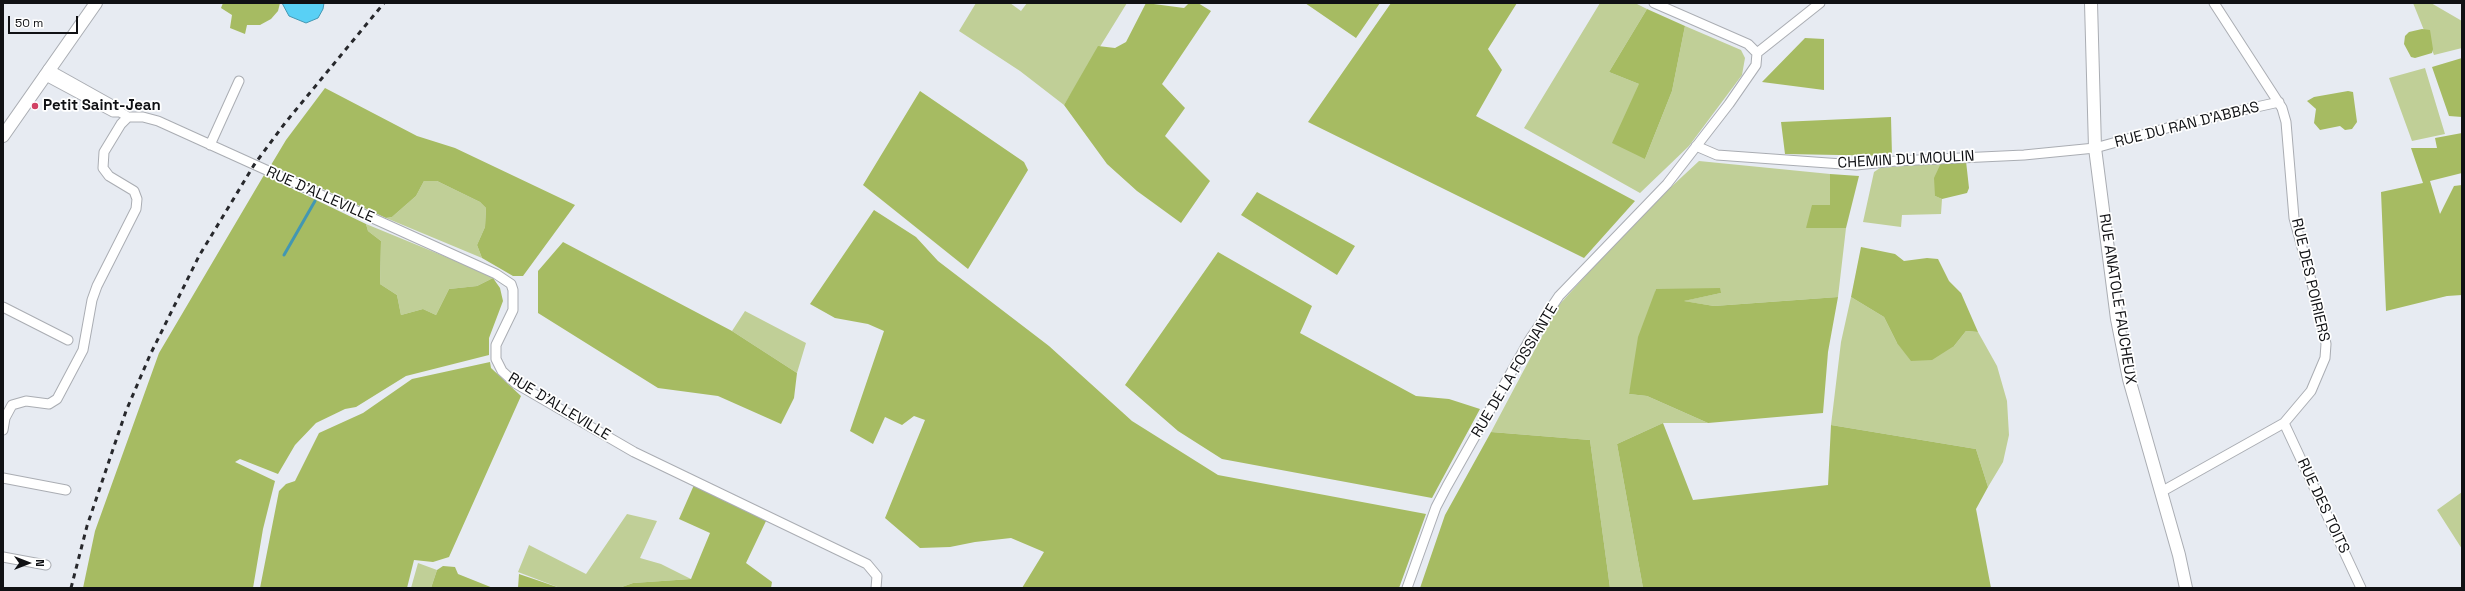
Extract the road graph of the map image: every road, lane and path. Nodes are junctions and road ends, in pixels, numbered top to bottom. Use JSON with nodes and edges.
{"nodes":[{"id":1,"x":96,"y":3,"type":"edge"},
{"id":2,"x":1654,"y":3,"type":"edge"},
{"id":3,"x":1820,"y":3,"type":"edge"},
{"id":4,"x":2091,"y":3,"type":"edge"},
{"id":5,"x":2214,"y":3,"type":"edge"},
{"id":6,"x":1757,"y":53,"type":"junction"},
{"id":7,"x":46,"y":72,"type":"junction"},
{"id":8,"x":240,"y":81,"type":"dead end"},
{"id":9,"x":2279,"y":102,"type":"junction"},
{"id":10,"x":128,"y":117,"type":"junction"},
{"id":11,"x":3,"y":136,"type":"edge"},
{"id":12,"x":210,"y":145,"type":"junction"},
{"id":13,"x":1696,"y":146,"type":"junction"},
{"id":14,"x":2095,"y":148,"type":"junction"},
{"id":15,"x":3,"y":307,"type":"edge"},
{"id":16,"x":68,"y":340,"type":"dead end"},
{"id":17,"x":2284,"y":424,"type":"junction"},
{"id":18,"x":3,"y":430,"type":"edge"},
{"id":19,"x":3,"y":478,"type":"edge"},
{"id":20,"x":66,"y":490,"type":"dead end"},
{"id":21,"x":2161,"y":492,"type":"junction"},
{"id":22,"x":3,"y":557,"type":"edge"},
{"id":23,"x":46,"y":565,"type":"dead end"},
{"id":24,"x":876,"y":588,"type":"edge"},
{"id":25,"x":1406,"y":588,"type":"edge"},
{"id":26,"x":2186,"y":588,"type":"edge"},
{"id":27,"x":2361,"y":588,"type":"edge"}],
"edges":[{"from":1,"to":7,"type":"main road"},
{"from":2,"to":6,"type":"street"},
{"from":3,"to":6,"type":"street"},
{"from":4,"to":14,"type":"main road","name":"RUE ANATOLE FAUCHEUX"},
{"from":5,"to":9,"type":"street","name":"RUE DES POIRIERS"},
{"from":6,"to":13,"type":"street","name":"RUE DE LA FOSSIANTE"},
{"from":7,"to":10,"type":"street","name":"RUE D'ALLEVILLE"},
{"from":7,"to":11,"type":"main road"},
{"from":8,"to":12,"type":"street"},
{"from":9,"to":14,"type":"street","name":"RUE DU RAN D'ABBAS"},
{"from":9,"to":17,"type":"street","name":"RUE DES POIRIERS"},
{"from":10,"to":12,"type":"street","name":"RUE D'ALLEVILLE"},
{"from":10,"to":18,"type":"street"},
{"from":12,"to":24,"type":"street","name":"RUE D'ALLEVILLE"},
{"from":13,"to":14,"type":"street","name":"CHEMIN DU MOULIN"},
{"from":13,"to":25,"type":"street","name":"RUE DE LA FOSSIANTE"},
{"from":14,"to":21,"type":"main road","name":"RUE ANATOLE FAUCHEUX"},
{"from":15,"to":16,"type":"street"},
{"from":17,"to":21,"type":"street","name":"RUE DES POIRIERS"},
{"from":17,"to":27,"type":"street","name":"RUE DES TOITS"},
{"from":19,"to":20,"type":"street"},
{"from":21,"to":26,"type":"main road","name":"RUE ANATOLE FAUCHEUX"},
{"from":22,"to":23,"type":"street"}]}
